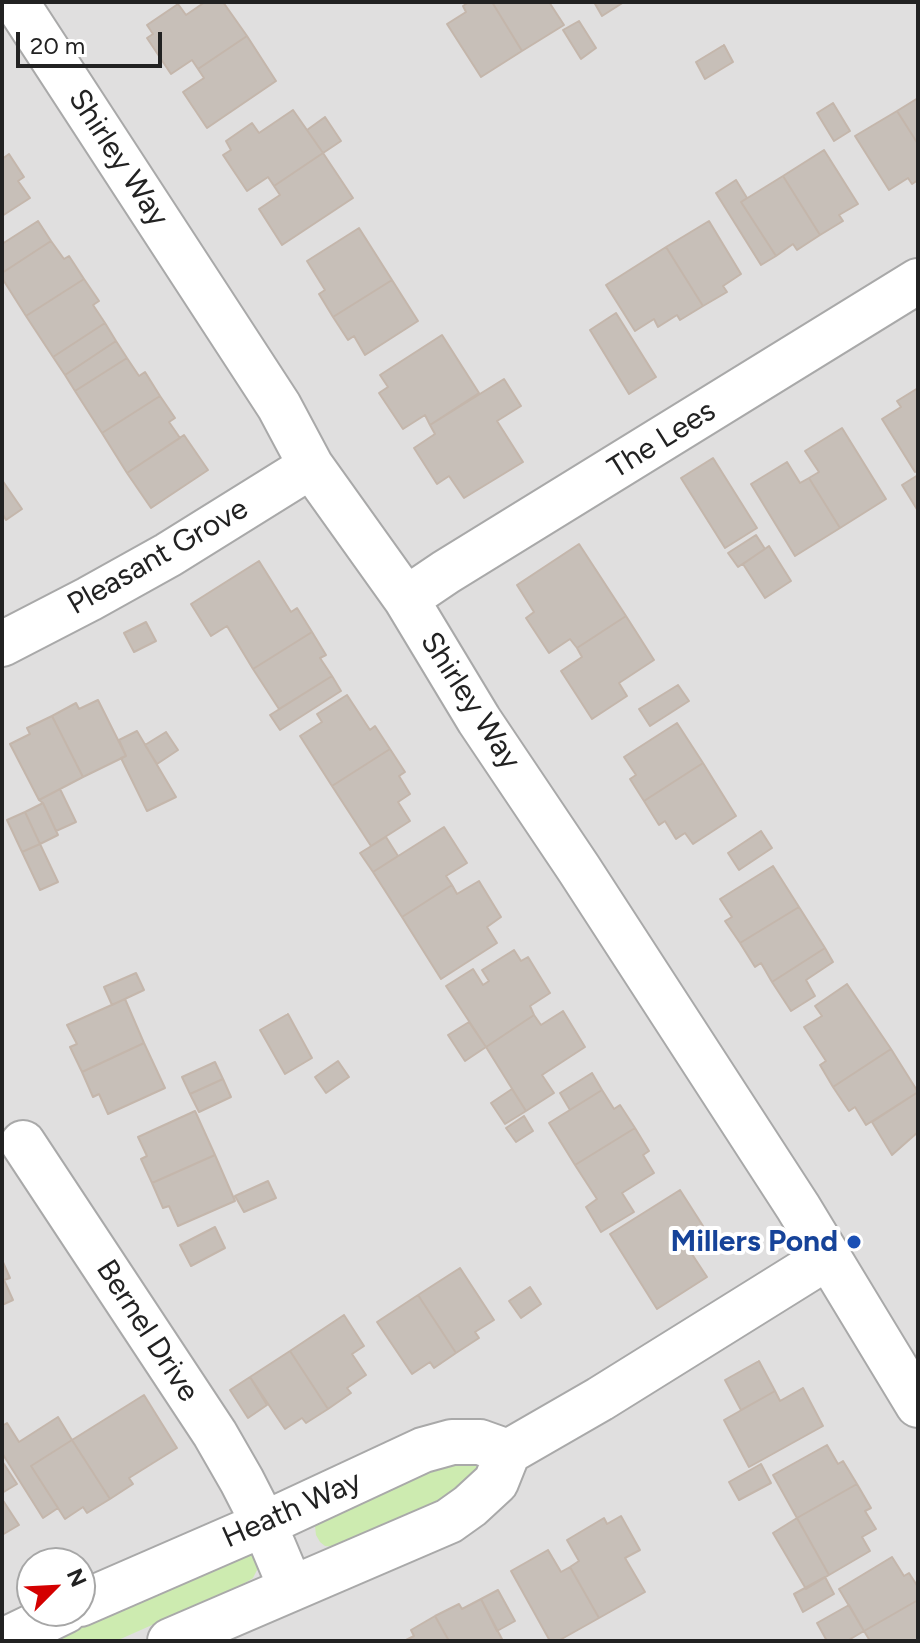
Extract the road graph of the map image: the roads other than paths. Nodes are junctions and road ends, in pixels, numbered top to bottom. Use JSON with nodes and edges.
{"nodes":[{"id":1,"x":16,"y":2,"type":"edge"},
{"id":2,"x":918,"y":281,"type":"edge"},
{"id":3,"x":311,"y":466,"type":"junction"},
{"id":4,"x":406,"y":599,"type":"junction"},
{"id":5,"x":2,"y":644,"type":"edge"},
{"id":6,"x":23,"y":1143,"type":"dead end"},
{"id":7,"x":828,"y":1257,"type":"junction"},
{"id":8,"x":918,"y":1405,"type":"edge"},
{"id":9,"x":508,"y":1452,"type":"junction"},
{"id":10,"x":264,"y":1524,"type":"junction"},
{"id":11,"x":291,"y":1588,"type":"junction"},
{"id":12,"x":96,"y":1597,"type":"edge"},
{"id":13,"x":32,"y":1627,"type":"edge"},
{"id":14,"x":3,"y":1641,"type":"edge"},
{"id":15,"x":170,"y":1641,"type":"edge"}],
"edges":[{"from":1,"to":3,"type":"street","name":"Shirley Way"},
{"from":2,"to":4,"type":"street","name":"The Lees"},
{"from":3,"to":4,"type":"street","name":"Shirley Way"},
{"from":3,"to":5,"type":"street","name":"Pleasant Grove"},
{"from":4,"to":7,"type":"street","name":"Shirley Way"},
{"from":6,"to":10,"type":"street","name":"Bernel Drive"},
{"from":7,"to":8,"type":"street","name":"Shirley Way"},
{"from":7,"to":9,"type":"street"},
{"from":9,"to":10,"type":"street","name":"Heath Way"},
{"from":9,"to":11,"type":"street"},
{"from":10,"to":11,"type":"street","name":"Bernel Drive"},
{"from":10,"to":12,"type":"street","name":"Heath Way"},
{"from":11,"to":15,"type":"street"},
{"from":13,"to":14,"type":"street"}]}
